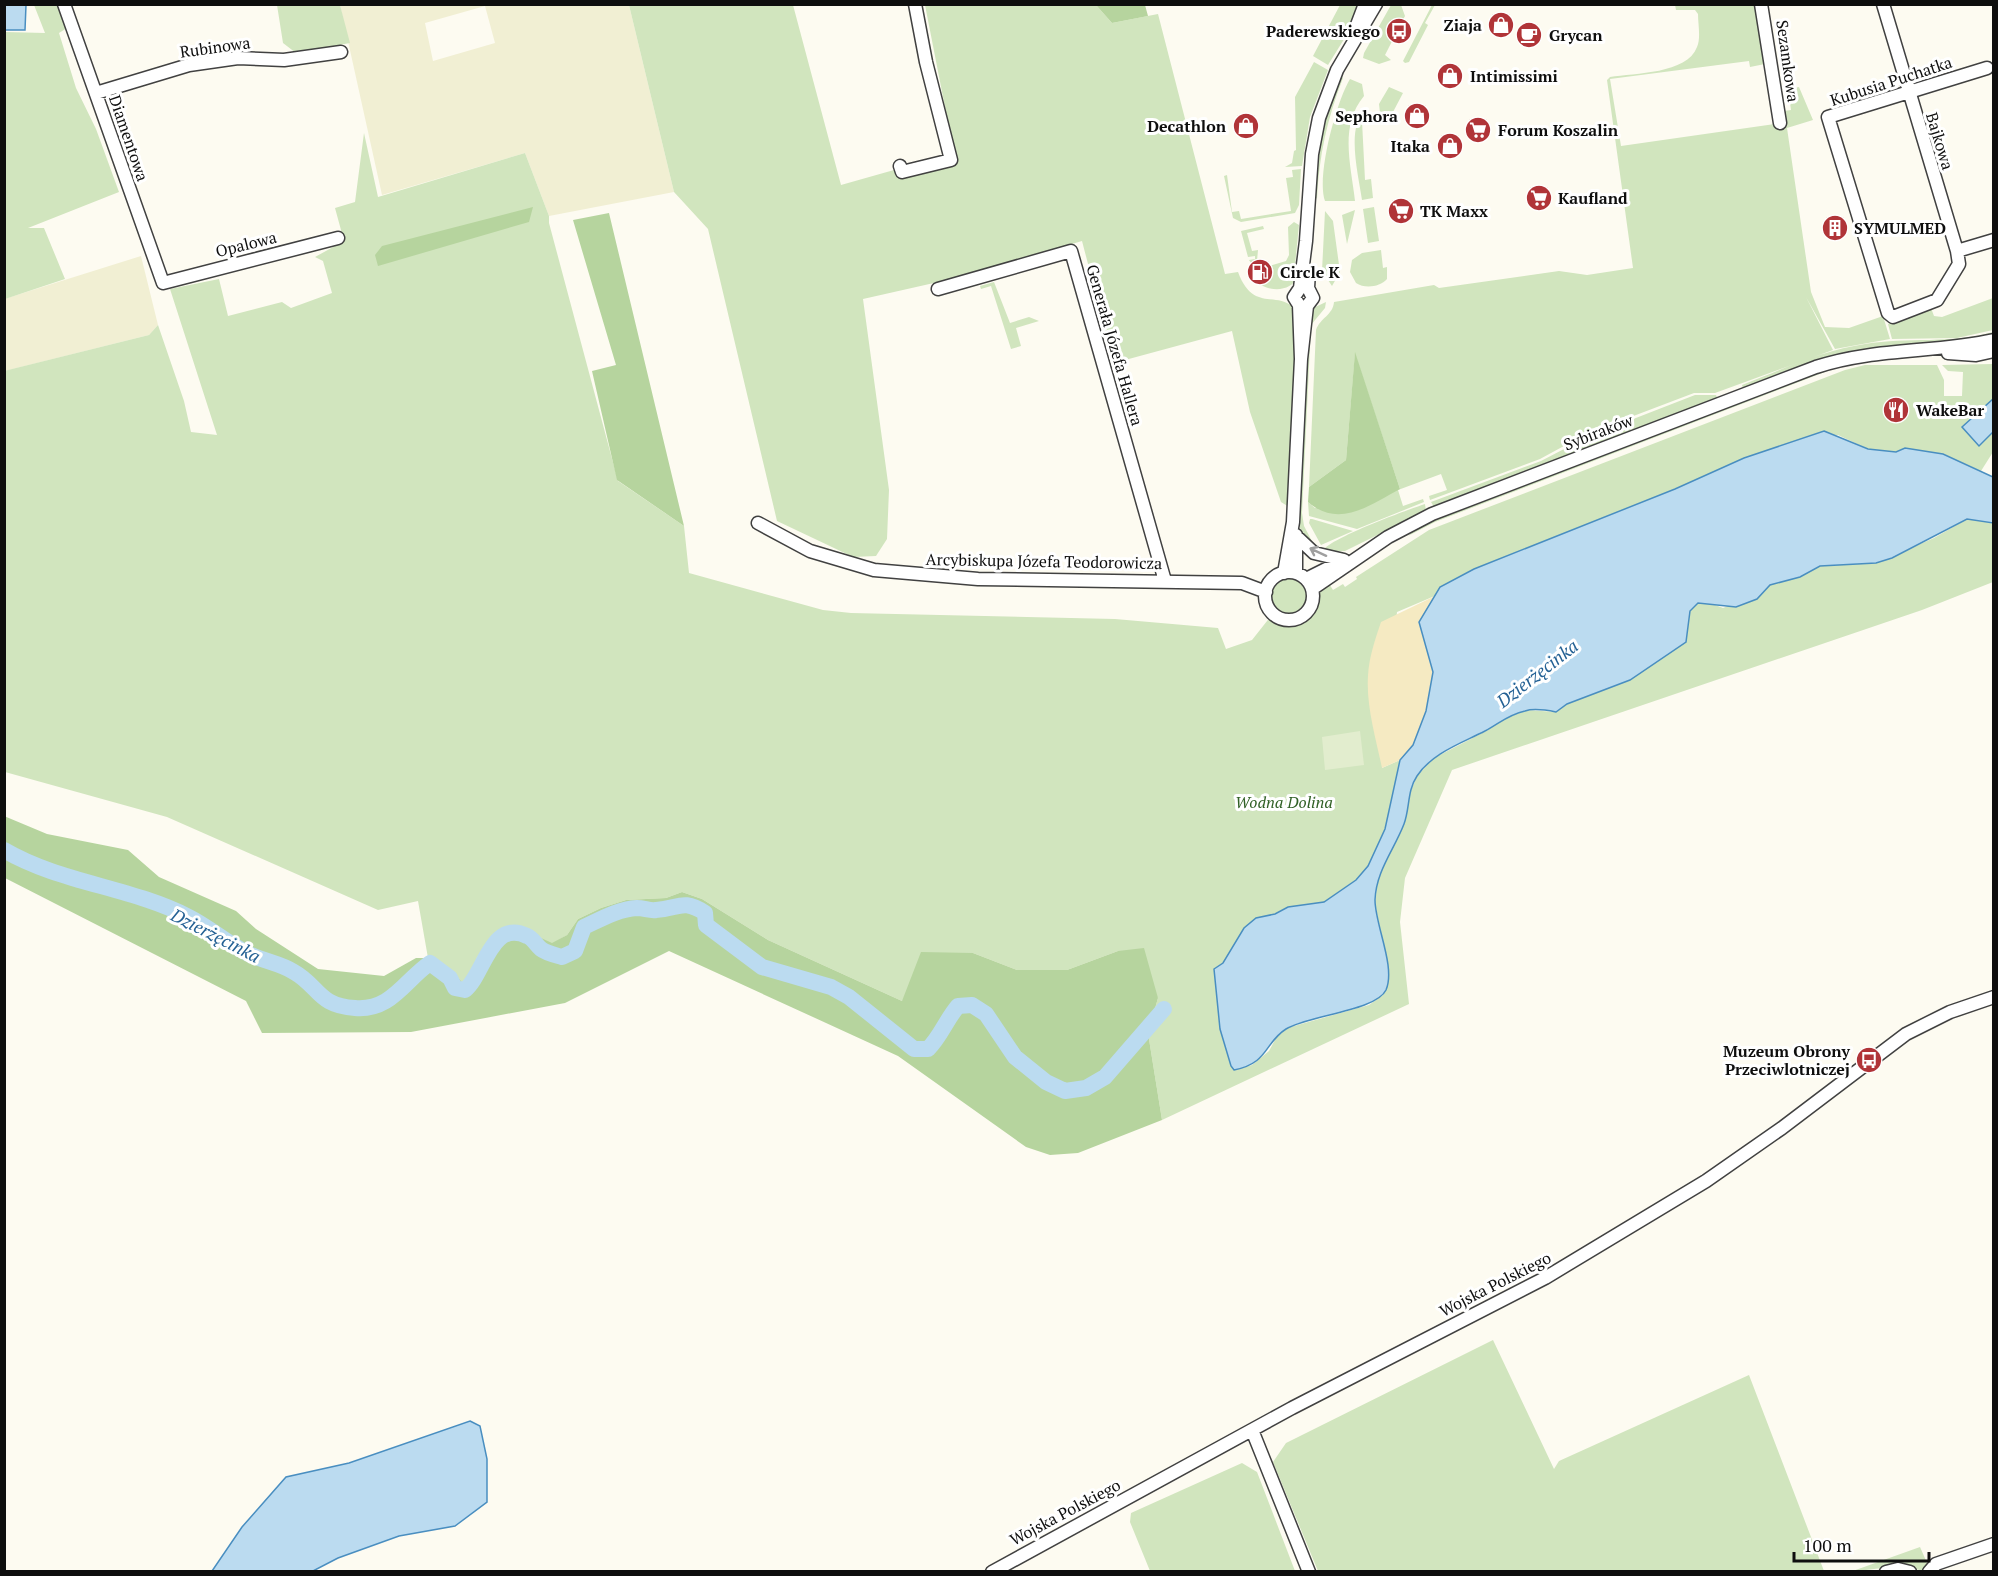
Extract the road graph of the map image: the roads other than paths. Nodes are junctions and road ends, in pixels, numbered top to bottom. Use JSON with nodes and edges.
{"nodes":[{"id":1,"x":64,"y":4,"type":"edge"},
{"id":2,"x":915,"y":4,"type":"edge"},
{"id":3,"x":1365,"y":4,"type":"edge"},
{"id":4,"x":1376,"y":4,"type":"edge"},
{"id":5,"x":1761,"y":4,"type":"edge"},
{"id":6,"x":1883,"y":4,"type":"edge"},
{"id":7,"x":341,"y":52,"type":"dead end"},
{"id":8,"x":1346,"y":54,"type":"junction"},
{"id":9,"x":1987,"y":68,"type":"dead end"},
{"id":10,"x":96,"y":93,"type":"junction"},
{"id":11,"x":1908,"y":93,"type":"junction"},
{"id":12,"x":1780,"y":123,"type":"dead end"},
{"id":13,"x":900,"y":166,"type":"dead end"},
{"id":14,"x":338,"y":238,"type":"dead end"},
{"id":15,"x":1994,"y":240,"type":"edge"},
{"id":16,"x":1957,"y":251,"type":"junction"},
{"id":17,"x":163,"y":283,"type":"joint"},
{"id":18,"x":938,"y":289,"type":"dead end"},
{"id":19,"x":1994,"y":340,"type":"edge"},
{"id":20,"x":1914,"y":350,"type":"junction"},
{"id":21,"x":1994,"y":351,"type":"edge"},
{"id":22,"x":1293,"y":522,"type":"junction"},
{"id":23,"x":758,"y":523,"type":"dead end"},
{"id":24,"x":1296,"y":536,"type":"junction"},
{"id":25,"x":1388,"y":537,"type":"junction"},
{"id":26,"x":1344,"y":560,"type":"junction"},
{"id":27,"x":1300,"y":578,"type":"junction"},
{"id":28,"x":1165,"y":580,"type":"junction"},
{"id":29,"x":1266,"y":592,"type":"junction"},
{"id":30,"x":1994,"y":997,"type":"edge"},
{"id":31,"x":1252,"y":1430,"type":"junction"},
{"id":32,"x":1994,"y":1544,"type":"edge"},
{"id":33,"x":992,"y":1572,"type":"edge"},
{"id":34,"x":1309,"y":1572,"type":"edge"},
{"id":35,"x":1886,"y":1572,"type":"edge"},
{"id":36,"x":1910,"y":1572,"type":"edge"},
{"id":37,"x":1929,"y":1572,"type":"edge"}],
"edges":[{"from":1,"to":10,"type":"street","name":"Diamentowa"},
{"from":2,"to":13,"type":"street"},
{"from":3,"to":8,"type":"street"},
{"from":4,"to":8,"type":"street"},
{"from":5,"to":12,"type":"street","name":"Sezamkowa"},
{"from":6,"to":11,"type":"street","name":"Bajkowa"},
{"from":7,"to":10,"type":"street","name":"Rubinowa"},
{"from":8,"to":22,"type":"street"},
{"from":9,"to":11,"type":"street","name":"Kubusia Puchatka"},
{"from":10,"to":17,"type":"street","name":"Diamentowa"},
{"from":11,"to":16,"type":"street","name":"Bajkowa"},
{"from":11,"to":16,"type":"street","name":"Kubusia Puchatka"},
{"from":14,"to":17,"type":"street","name":"Opalowa"},
{"from":15,"to":16,"type":"street"},
{"from":18,"to":28,"type":"street","name":"Generała Józefa Hallera"},
{"from":19,"to":20,"type":"street","name":"Sybiraków"},
{"from":20,"to":21,"type":"street","name":"Sybiraków"},
{"from":20,"to":25,"type":"street","name":"Sybiraków"},
{"from":22,"to":24,"type":"street"},
{"from":22,"to":27,"type":"street"},
{"from":23,"to":28,"type":"street","name":"Arcybiskupa Józefa Teodorowicza"},
{"from":26,"to":24,"type":"street","one_way":true},
{"from":24,"to":27,"type":"street"},
{"from":25,"to":26,"type":"street"},
{"from":25,"to":27,"type":"street","name":"Sybiraków"},
{"from":26,"to":27,"type":"street"},
{"from":27,"to":29,"type":"street"},
{"from":27,"to":29,"type":"street"},
{"from":28,"to":29,"type":"street","name":"Arcybiskupa Józefa Teodorowicza"},
{"from":30,"to":31,"type":"street","name":"Wojska Polskiego"},
{"from":31,"to":33,"type":"street","name":"Wojska Polskiego"},
{"from":31,"to":34,"type":"street"},
{"from":32,"to":37,"type":"street"},
{"from":35,"to":36,"type":"street"}]}
